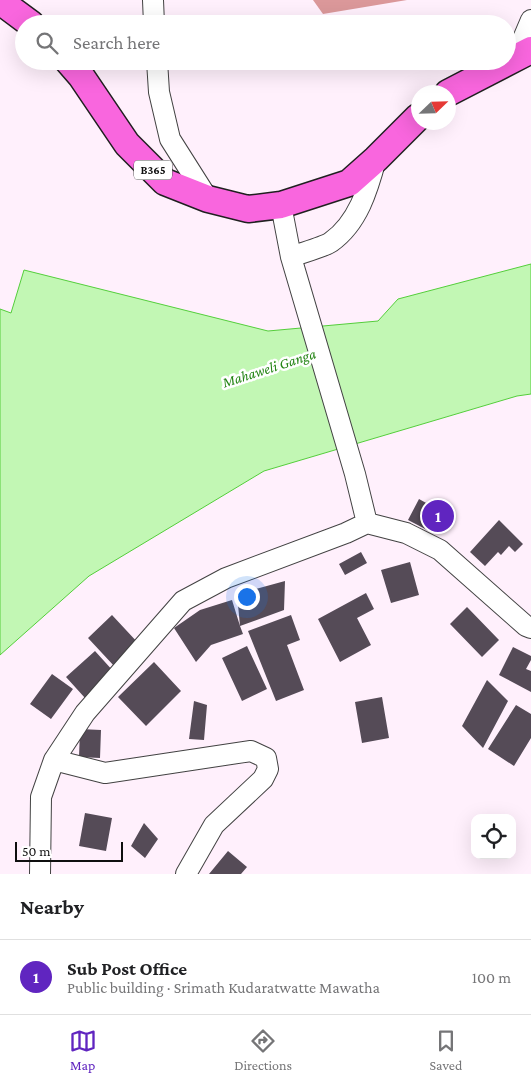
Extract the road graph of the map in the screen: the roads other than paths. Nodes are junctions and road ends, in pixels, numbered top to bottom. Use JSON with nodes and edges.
{"nodes":[{"id":1,"x":153,"y":0,"type":"edge"},
{"id":2,"x":0,"y":1,"type":"edge"},
{"id":3,"x":19,"y":15,"type":"edge"},
{"id":4,"x":154,"y":15,"type":"edge"},
{"id":5,"x":531,"y":20,"type":"edge"},
{"id":6,"x":523,"y":55,"type":"edge"},
{"id":7,"x":76,"y":70,"type":"edge"},
{"id":8,"x":158,"y":70,"type":"edge"},
{"id":9,"x":493,"y":70,"type":"edge"},
{"id":10,"x":456,"y":89,"type":"edge"},
{"id":11,"x":411,"y":124,"type":"edge"},
{"id":12,"x":376,"y":159,"type":"junction"},
{"id":13,"x":208,"y":199,"type":"junction"},
{"id":14,"x":281,"y":205,"type":"junction"},
{"id":15,"x":293,"y":264,"type":"junction"},
{"id":16,"x":367,"y":523,"type":"junction"},
{"id":17,"x":531,"y":628,"type":"edge"},
{"id":18,"x":54,"y":760,"type":"junction"},
{"id":19,"x":40,"y":874,"type":"edge"},
{"id":20,"x":186,"y":874,"type":"edge"}],
"edges":[{"from":1,"to":4,"type":"street"},
{"from":2,"to":3,"type":"main road"},
{"from":5,"to":6,"type":"street"},
{"from":7,"to":13,"type":"main road","number":"B365"},
{"from":8,"to":13,"type":"street"},
{"from":9,"to":10,"type":"main road"},
{"from":11,"to":12,"type":"main road","number":"B365"},
{"from":12,"to":14,"type":"main road","number":"B365"},
{"from":12,"to":15,"type":"street"},
{"from":13,"to":14,"type":"main road","number":"B365"},
{"from":14,"to":15,"type":"street"},
{"from":15,"to":16,"type":"street"},
{"from":16,"to":17,"type":"street"},
{"from":16,"to":18,"type":"street"},
{"from":18,"to":19,"type":"street"},
{"from":18,"to":20,"type":"street"}]}
